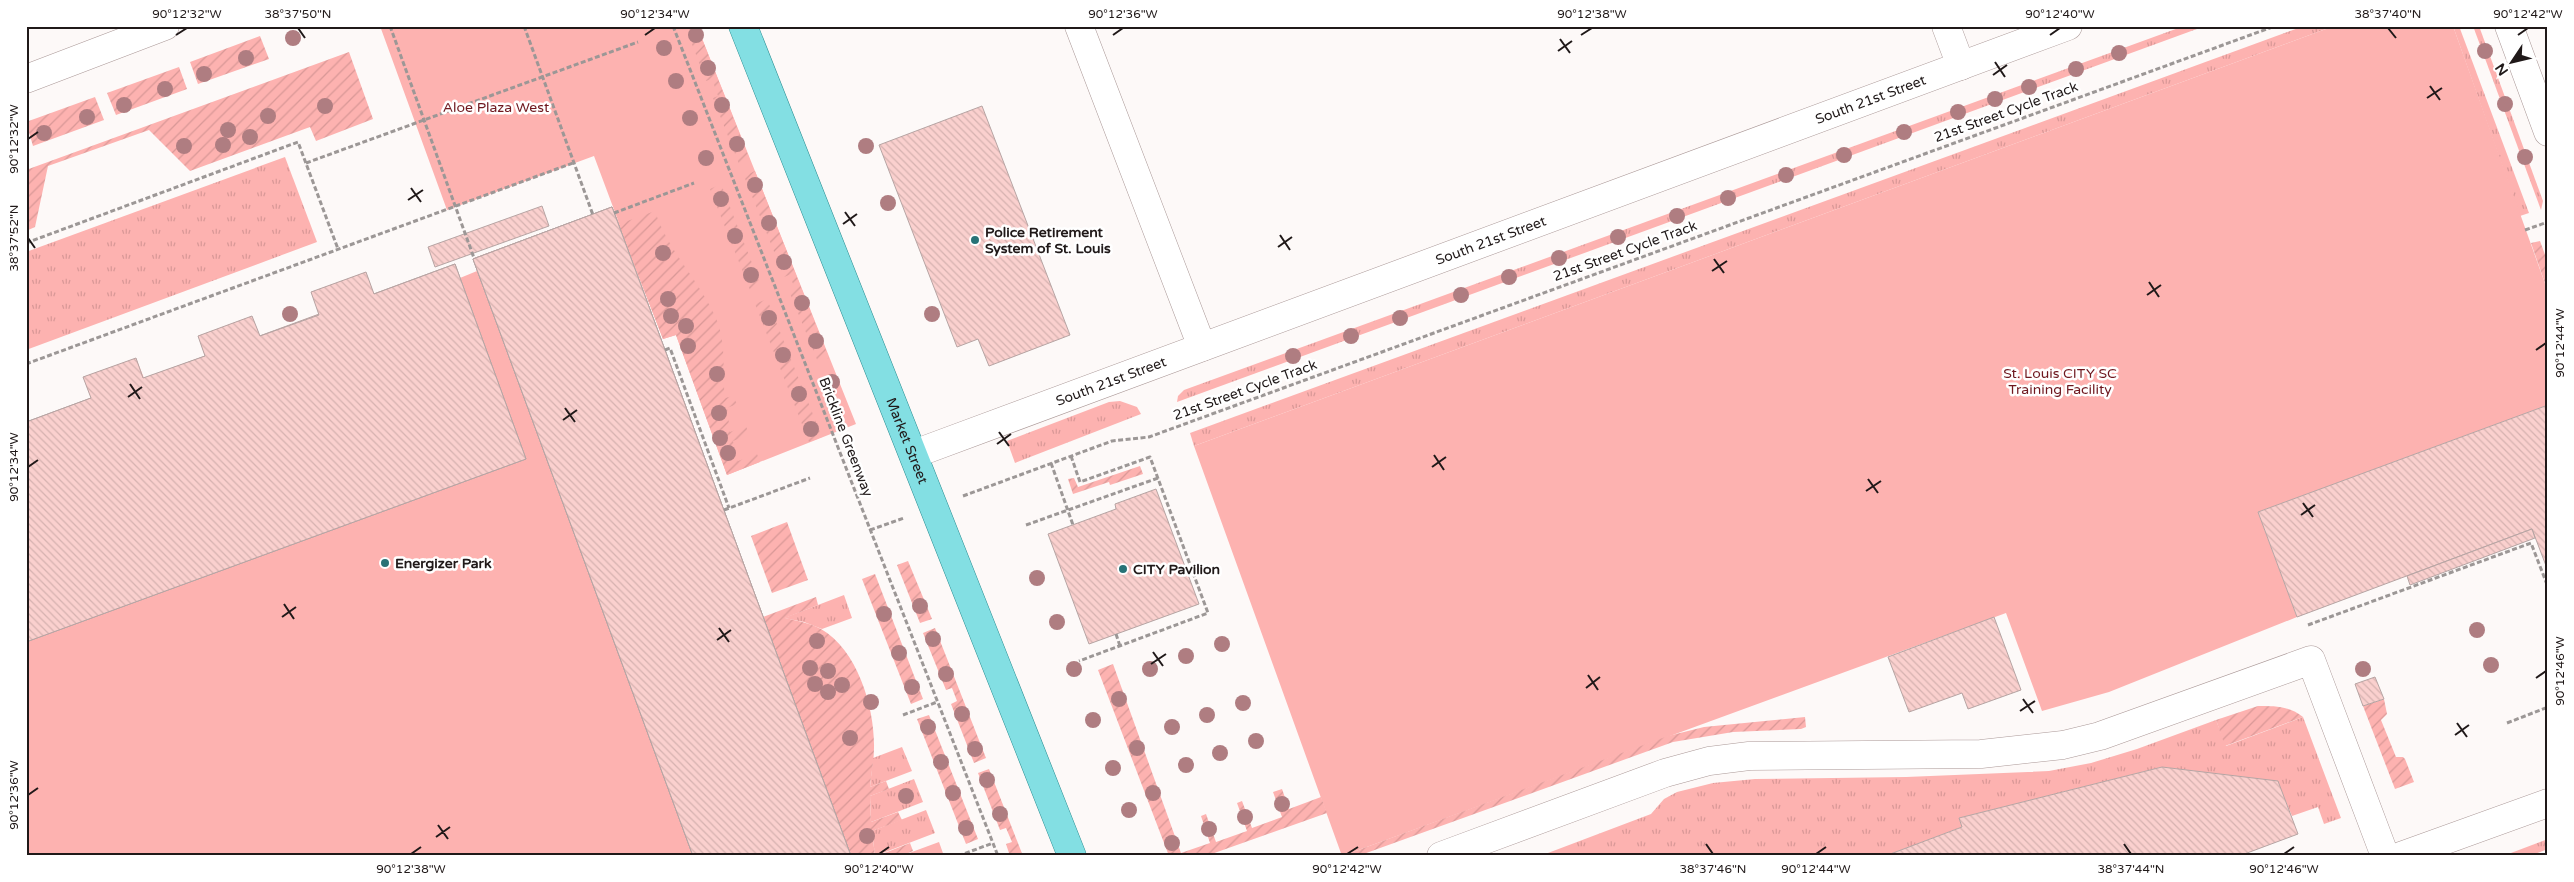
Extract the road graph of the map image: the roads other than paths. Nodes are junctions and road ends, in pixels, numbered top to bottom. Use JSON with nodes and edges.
{"nodes":[{"id":1,"x":165,"y":26,"type":"edge"},
{"id":2,"x":743,"y":26,"type":"edge"},
{"id":3,"x":1080,"y":26,"type":"edge"},
{"id":4,"x":1946,"y":26,"type":"edge"},
{"id":5,"x":2068,"y":26,"type":"edge"},
{"id":6,"x":2509,"y":26,"type":"edge"},
{"id":7,"x":1961,"y":66,"type":"junction"},
{"id":8,"x":26,"y":79,"type":"edge"},
{"id":9,"x":2548,"y":132,"type":"edge"},
{"id":10,"x":1202,"y":347,"type":"junction"},
{"id":11,"x":914,"y":454,"type":"junction"},
{"id":12,"x":2548,"y":803,"type":"edge"},
{"id":13,"x":1072,"y":856,"type":"edge"},
{"id":14,"x":1441,"y":856,"type":"edge"},
{"id":15,"x":2384,"y":856,"type":"edge"},
{"id":16,"x":2400,"y":856,"type":"edge"}],
"edges":[{"from":1,"to":8,"type":"street"},
{"from":2,"to":11,"type":"main road","name":"Market Street"},
{"from":3,"to":10,"type":"street"},
{"from":4,"to":7,"type":"street"},
{"from":5,"to":7,"type":"street","name":"South 21st Street"},
{"from":6,"to":9,"type":"street"},
{"from":7,"to":10,"type":"street","name":"South 21st Street"},
{"from":10,"to":11,"type":"street","name":"South 21st Street"},
{"from":11,"to":13,"type":"main road","name":"Market Street"},
{"from":12,"to":16,"type":"street"},
{"from":14,"to":15,"type":"street"}]}
